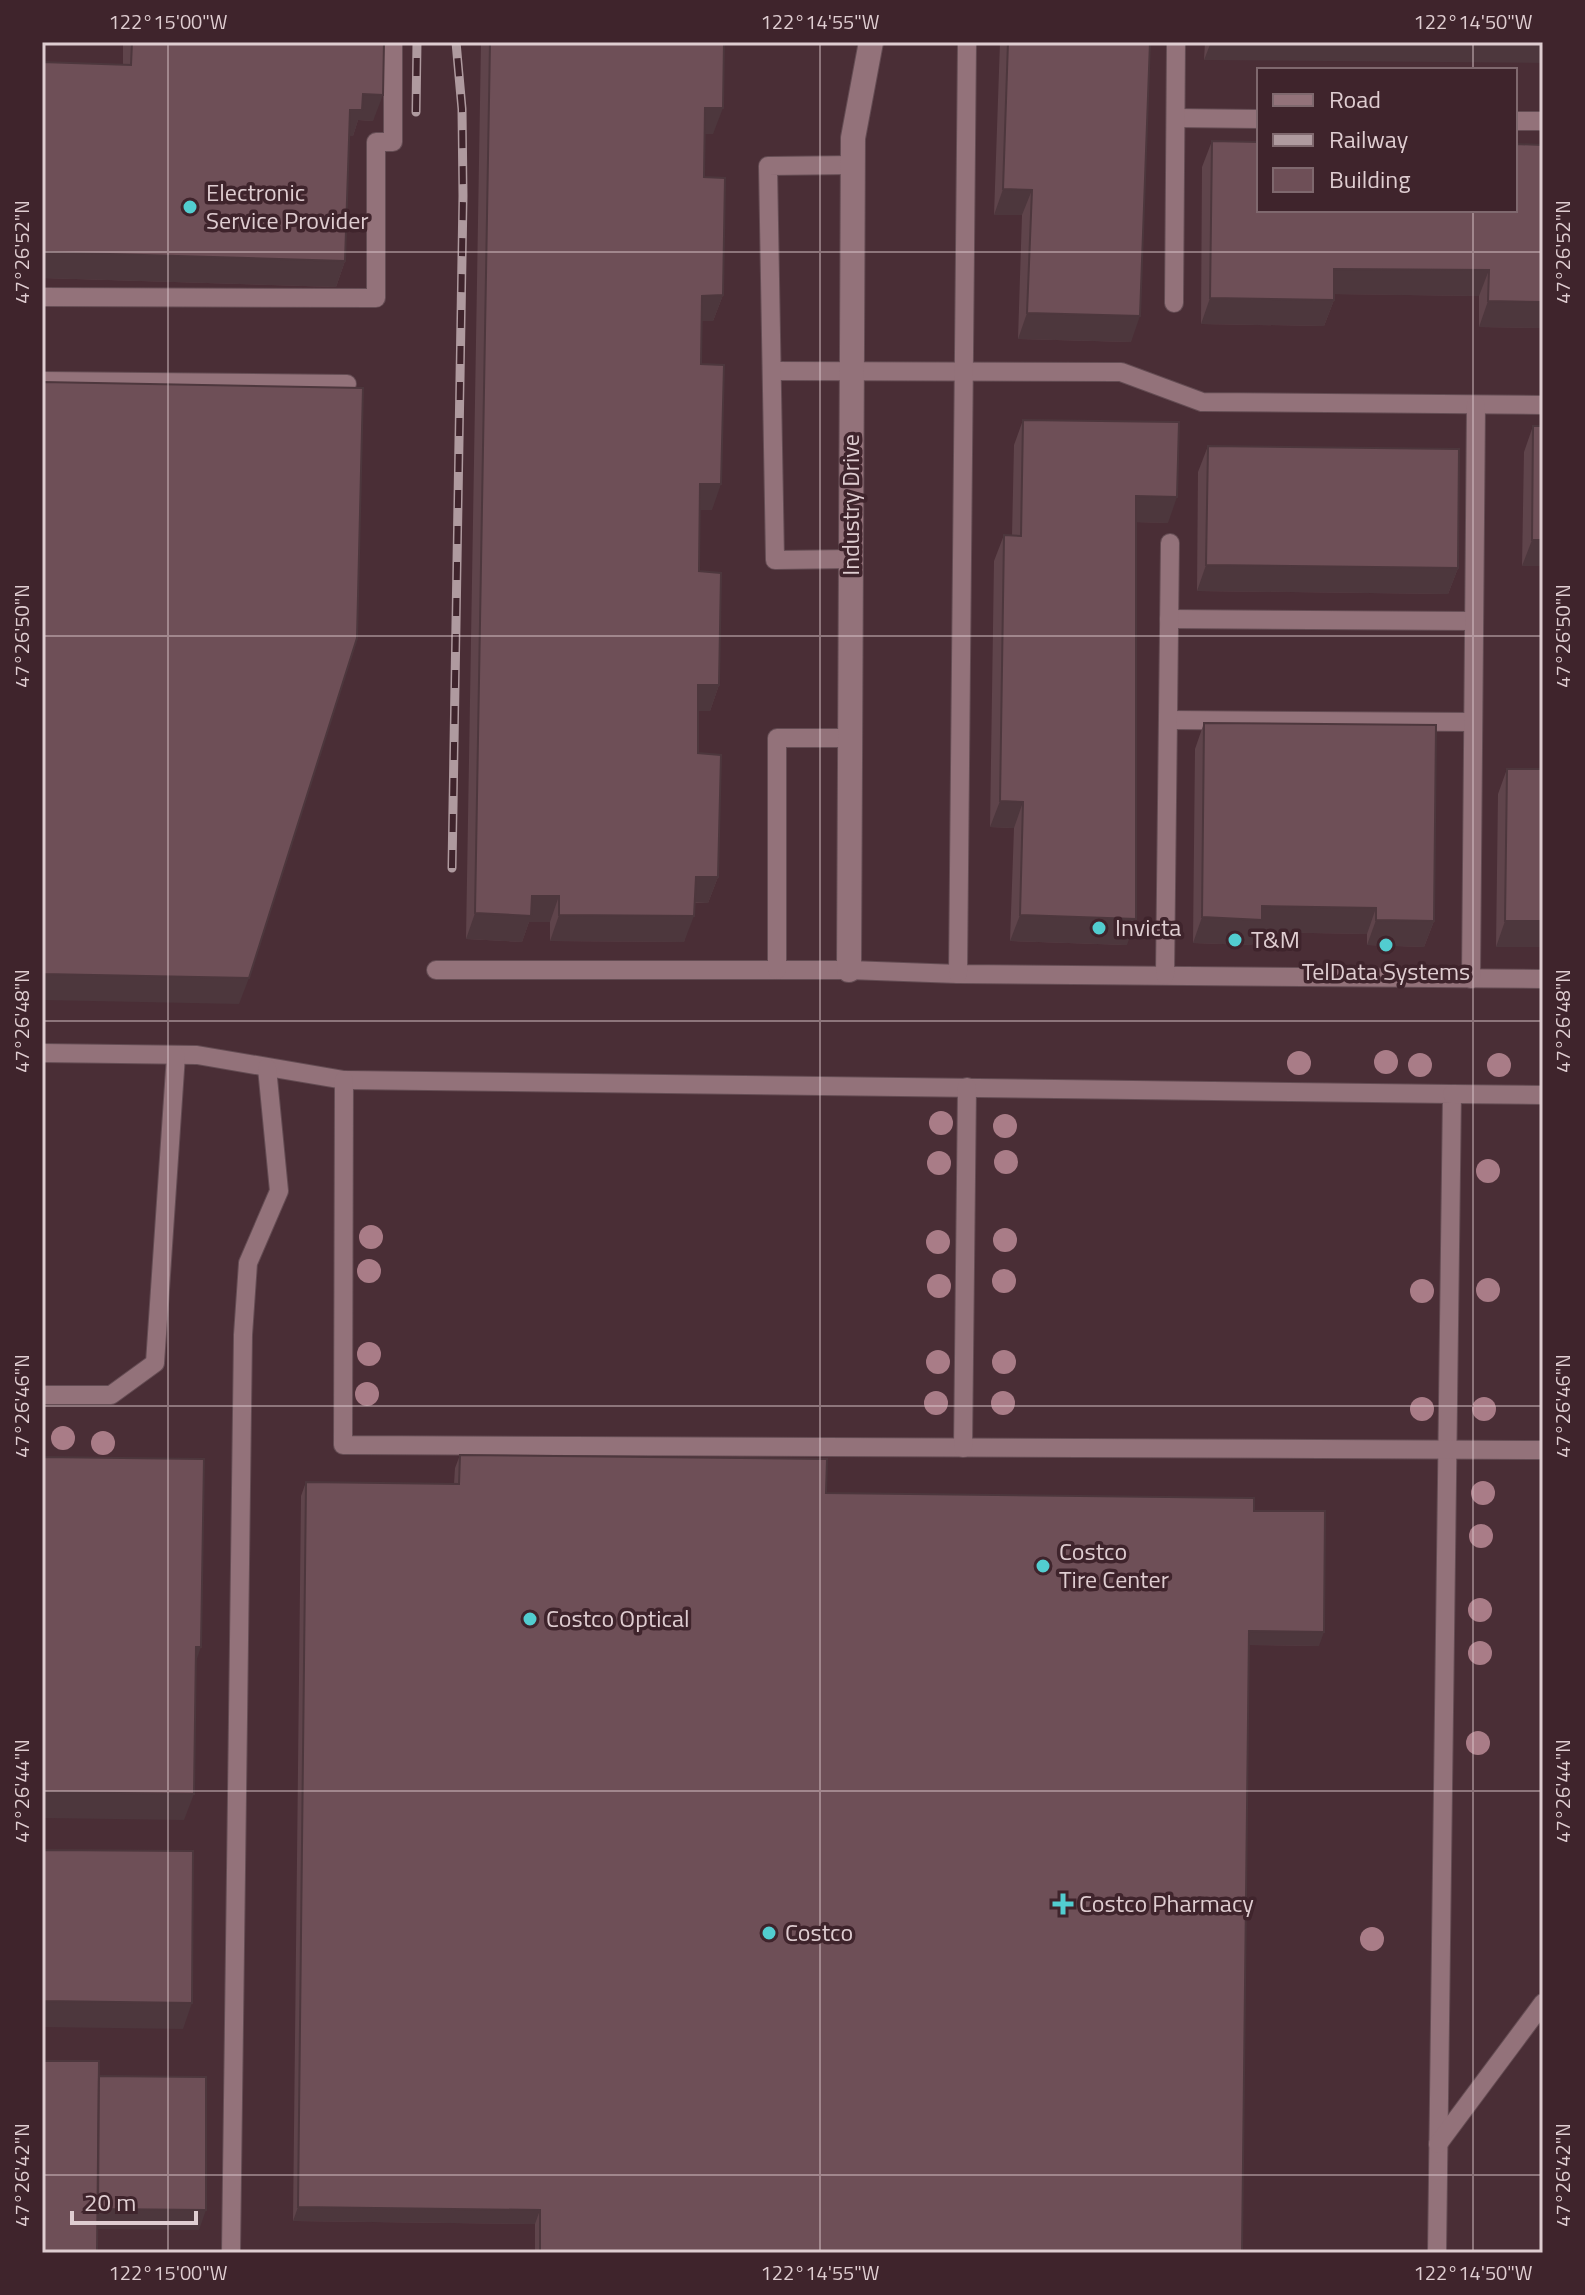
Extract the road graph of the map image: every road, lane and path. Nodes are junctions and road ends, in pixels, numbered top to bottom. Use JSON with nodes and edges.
{"nodes":[{"id":1,"x":393,"y":42,"type":"edge"},
{"id":2,"x":871,"y":42,"type":"edge"},
{"id":3,"x":967,"y":42,"type":"edge"},
{"id":4,"x":1176,"y":42,"type":"edge"},
{"id":5,"x":1176,"y":118,"type":"junction"},
{"id":6,"x":1257,"y":119,"type":"edge"},
{"id":7,"x":1517,"y":121,"type":"edge"},
{"id":8,"x":1543,"y":121,"type":"edge"},
{"id":9,"x":853,"y":165,"type":"junction"},
{"id":10,"x":42,"y":297,"type":"edge"},
{"id":11,"x":1174,"y":303,"type":"dead end"},
{"id":12,"x":852,"y":369,"type":"junction"},
{"id":13,"x":772,"y":371,"type":"junction"},
{"id":14,"x":964,"y":371,"type":"junction"},
{"id":15,"x":42,"y":381,"type":"edge"},
{"id":16,"x":347,"y":384,"type":"edge"},
{"id":17,"x":1476,"y":405,"type":"junction"},
{"id":18,"x":1543,"y":405,"type":"edge"},
{"id":19,"x":1170,"y":543,"type":"dead end"},
{"id":20,"x":851,"y":559,"type":"junction"},
{"id":21,"x":1169,"y":619,"type":"junction"},
{"id":22,"x":1474,"y":621,"type":"junction"},
{"id":23,"x":1168,"y":720,"type":"junction"},
{"id":24,"x":1473,"y":722,"type":"junction"},
{"id":25,"x":850,"y":738,"type":"junction"},
{"id":26,"x":436,"y":970,"type":"dead end"},
{"id":27,"x":777,"y":970,"type":"junction"},
{"id":28,"x":849,"y":970,"type":"junction"},
{"id":29,"x":958,"y":974,"type":"junction"},
{"id":30,"x":1165,"y":975,"type":"junction"},
{"id":31,"x":1471,"y":979,"type":"junction"},
{"id":32,"x":1543,"y":979,"type":"edge"},
{"id":33,"x":42,"y":1053,"type":"edge"},
{"id":34,"x":176,"y":1055,"type":"junction"},
{"id":35,"x":267,"y":1068,"type":"junction"},
{"id":36,"x":344,"y":1080,"type":"junction"},
{"id":37,"x":967,"y":1087,"type":"junction"},
{"id":38,"x":1452,"y":1094,"type":"junction"},
{"id":39,"x":1543,"y":1095,"type":"edge"},
{"id":40,"x":42,"y":1395,"type":"edge"},
{"id":41,"x":963,"y":1448,"type":"junction"},
{"id":42,"x":1447,"y":1450,"type":"junction"},
{"id":43,"x":1543,"y":1450,"type":"edge"},
{"id":44,"x":1543,"y":2003,"type":"edge"},
{"id":45,"x":1438,"y":2144,"type":"junction"},
{"id":46,"x":231,"y":2253,"type":"edge"},
{"id":47,"x":1437,"y":2253,"type":"edge"}],
"edges":[{"from":1,"to":10,"type":"lane"},
{"from":2,"to":9,"type":"street","name":"Industry Drive"},
{"from":3,"to":14,"type":"lane"},
{"from":4,"to":5,"type":"lane"},
{"from":5,"to":6,"type":"lane"},
{"from":5,"to":11,"type":"lane"},
{"from":7,"to":8,"type":"lane"},
{"from":9,"to":12,"type":"street","name":"Industry Drive"},
{"from":9,"to":13,"type":"lane"},
{"from":12,"to":13,"type":"lane"},
{"from":12,"to":14,"type":"lane"},
{"from":12,"to":20,"type":"street","name":"Industry Drive"},
{"from":13,"to":20,"type":"lane"},
{"from":14,"to":17,"type":"lane"},
{"from":14,"to":29,"type":"lane"},
{"from":15,"to":16,"type":"lane"},
{"from":17,"to":18,"type":"lane"},
{"from":17,"to":22,"type":"lane"},
{"from":19,"to":21,"type":"lane"},
{"from":20,"to":25,"type":"street","name":"Industry Drive"},
{"from":21,"to":22,"type":"lane"},
{"from":21,"to":23,"type":"lane"},
{"from":22,"to":24,"type":"lane"},
{"from":23,"to":24,"type":"lane"},
{"from":23,"to":30,"type":"lane"},
{"from":24,"to":31,"type":"lane"},
{"from":25,"to":27,"type":"lane"},
{"from":25,"to":28,"type":"street","name":"Industry Drive"},
{"from":26,"to":27,"type":"lane"},
{"from":27,"to":28,"type":"lane"},
{"from":28,"to":29,"type":"lane"},
{"from":29,"to":30,"type":"lane"},
{"from":30,"to":31,"type":"lane"},
{"from":31,"to":32,"type":"lane"},
{"from":33,"to":34,"type":"lane"},
{"from":34,"to":35,"type":"lane"},
{"from":34,"to":40,"type":"lane"},
{"from":35,"to":36,"type":"lane"},
{"from":35,"to":46,"type":"lane"},
{"from":36,"to":37,"type":"lane"},
{"from":36,"to":41,"type":"lane"},
{"from":37,"to":38,"type":"lane"},
{"from":37,"to":41,"type":"lane"},
{"from":38,"to":39,"type":"lane"},
{"from":38,"to":42,"type":"lane"},
{"from":41,"to":42,"type":"lane"},
{"from":42,"to":43,"type":"lane"},
{"from":42,"to":45,"type":"lane"},
{"from":44,"to":45,"type":"lane"},
{"from":45,"to":47,"type":"lane"}]}
